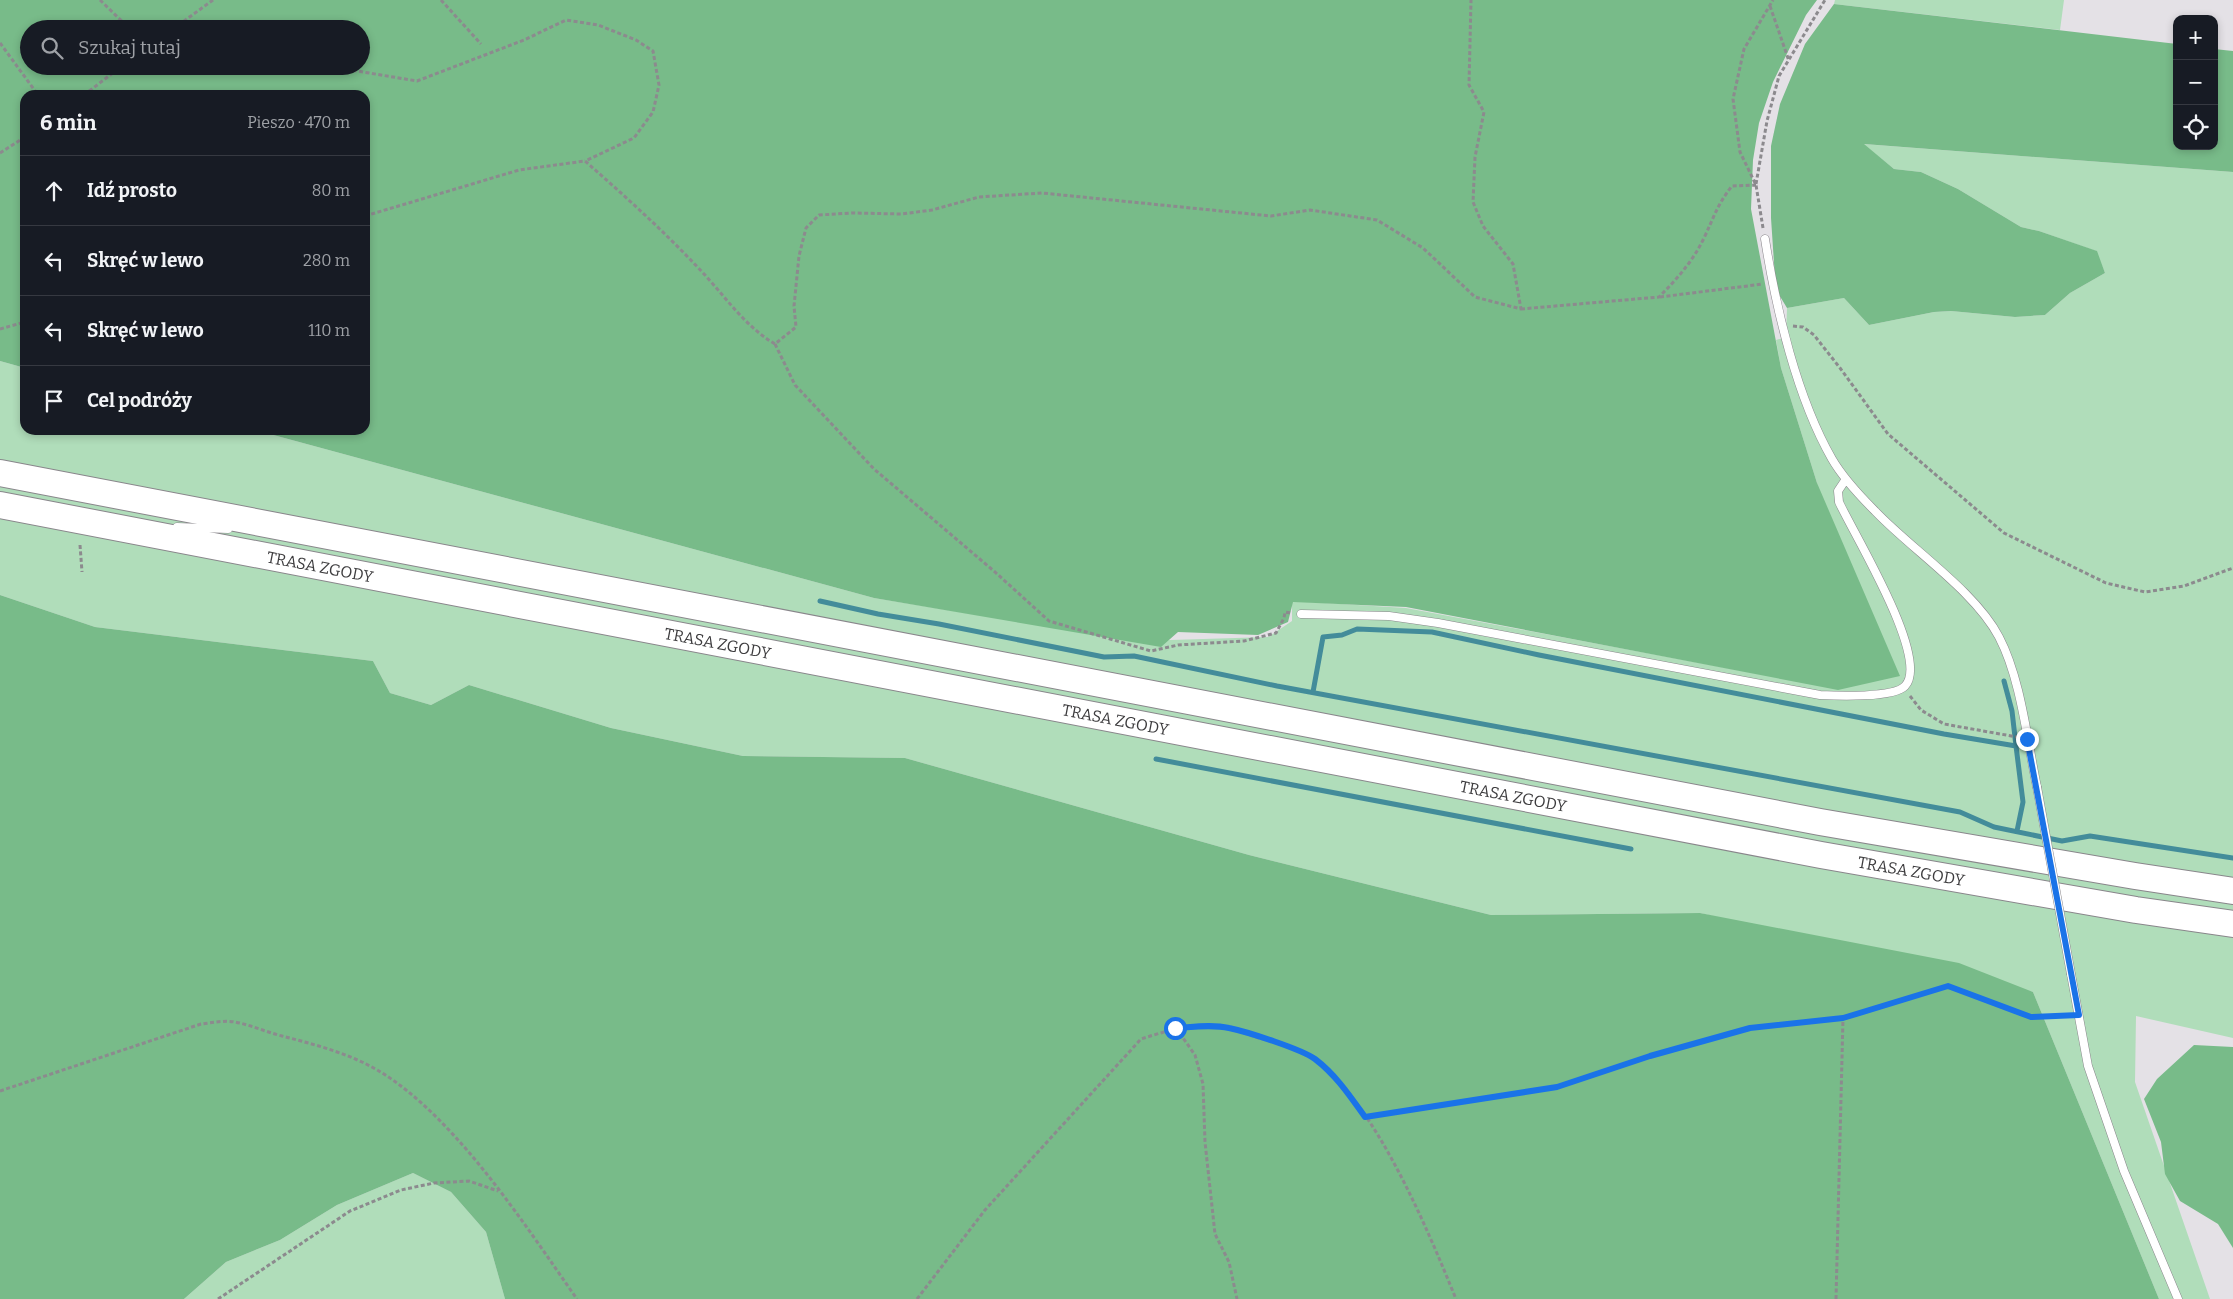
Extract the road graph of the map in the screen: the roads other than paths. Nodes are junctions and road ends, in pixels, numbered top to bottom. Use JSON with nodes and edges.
{"nodes":[{"id":1,"x":1765,"y":239,"type":"road end"},
{"id":2,"x":0,"y":473,"type":"edge"},
{"id":3,"x":1846,"y":479,"type":"junction"},
{"id":4,"x":109,"y":494,"type":"junction"},
{"id":5,"x":0,"y":505,"type":"edge"},
{"id":6,"x":164,"y":514,"type":"dead end"},
{"id":7,"x":174,"y":518,"type":"dead end"},
{"id":8,"x":100,"y":524,"type":"junction"},
{"id":9,"x":155,"y":526,"type":"dead end"},
{"id":10,"x":165,"y":526,"type":"dead end"},
{"id":11,"x":201,"y":528,"type":"junction"},
{"id":12,"x":239,"y":529,"type":"dead end"},
{"id":13,"x":248,"y":529,"type":"dead end"},
{"id":14,"x":304,"y":531,"type":"junction"},
{"id":15,"x":228,"y":538,"type":"dead end"},
{"id":16,"x":246,"y":544,"type":"dead end"},
{"id":17,"x":299,"y":563,"type":"junction"},
{"id":18,"x":1300,"y":614,"type":"road end"},
{"id":19,"x":2233,"y":891,"type":"edge"},
{"id":20,"x":2233,"y":924,"type":"edge"},
{"id":21,"x":2178,"y":1299,"type":"edge"}],
"edges":[{"from":1,"to":3,"type":"lane"},
{"from":2,"to":4,"type":"highway","name":"TRASA ZGODY"},
{"from":3,"to":18,"type":"lane"},
{"from":3,"to":21,"type":"lane","bridge":true},
{"from":4,"to":6,"type":"lane"},
{"from":4,"to":14,"type":"highway","name":"TRASA ZGODY"},
{"from":5,"to":8,"type":"highway","name":"TRASA ZGODY"},
{"from":7,"to":11,"type":"lane"},
{"from":8,"to":9,"type":"lane"},
{"from":8,"to":17,"type":"highway","name":"TRASA ZGODY"},
{"from":10,"to":11,"type":"lane"},
{"from":11,"to":12,"type":"lane"},
{"from":11,"to":15,"type":"lane"},
{"from":13,"to":14,"type":"lane"},
{"from":14,"to":19,"type":"highway","name":"TRASA ZGODY"},
{"from":16,"to":17,"type":"lane"},
{"from":17,"to":20,"type":"highway","name":"TRASA ZGODY"}]}
